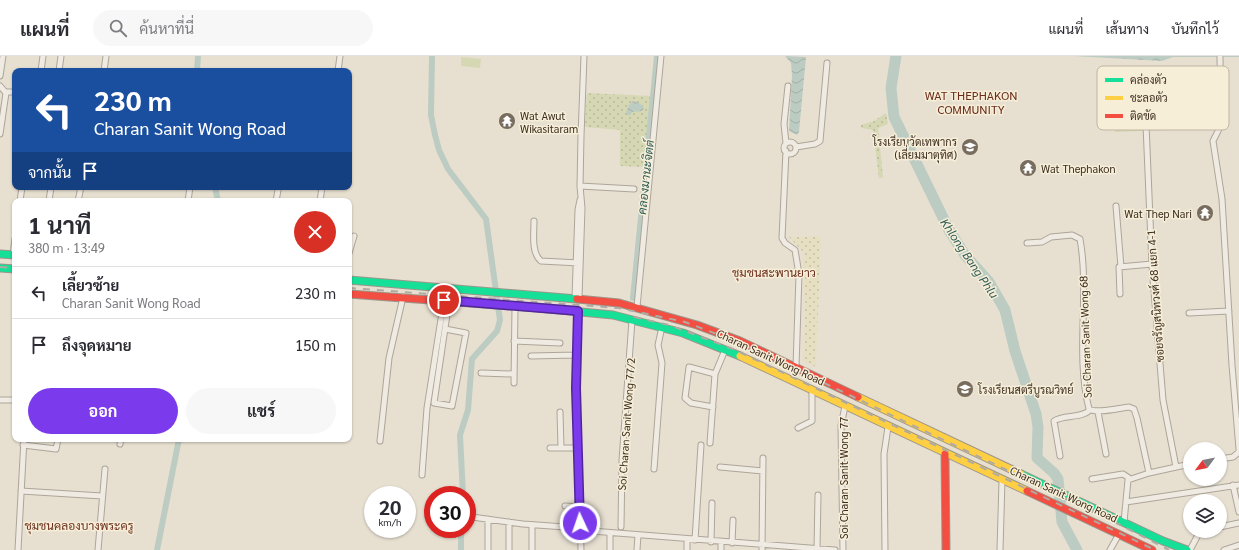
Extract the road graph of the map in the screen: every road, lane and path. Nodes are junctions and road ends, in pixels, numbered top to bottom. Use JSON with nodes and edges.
{"nodes":[{"id":1,"x":3,"y":56,"type":"edge"},
{"id":2,"x":43,"y":56,"type":"edge"},
{"id":3,"x":61,"y":56,"type":"edge"},
{"id":4,"x":106,"y":56,"type":"edge"},
{"id":5,"x":340,"y":56,"type":"edge"},
{"id":6,"x":584,"y":56,"type":"edge"},
{"id":7,"x":661,"y":56,"type":"edge"},
{"id":8,"x":827,"y":63,"type":"dead end"},
{"id":9,"x":41,"y":68,"type":"edge"},
{"id":10,"x":59,"y":68,"type":"edge"},
{"id":11,"x":104,"y":68,"type":"edge"},
{"id":12,"x":338,"y":68,"type":"edge"},
{"id":13,"x":0,"y":76,"type":"edge"},
{"id":14,"x":0,"y":86,"type":"edge"},
{"id":15,"x":788,"y":86,"type":"dead end"},
{"id":16,"x":12,"y":92,"type":"edge"},
{"id":17,"x":6,"y":93,"type":"junction"},
{"id":18,"x":1146,"y":130,"type":"edge"},
{"id":19,"x":1218,"y":130,"type":"edge"},
{"id":20,"x":0,"y":134,"type":"edge"},
{"id":21,"x":786,"y":143,"type":"junction"},
{"id":22,"x":796,"y":147,"type":"junction"},
{"id":23,"x":786,"y":151,"type":"junction"},
{"id":24,"x":580,"y":186,"type":"junction"},
{"id":25,"x":634,"y":189,"type":"dead end"},
{"id":26,"x":278,"y":190,"type":"dead end"},
{"id":27,"x":277,"y":198,"type":"edge"},
{"id":28,"x":1116,"y":206,"type":"dead end"},
{"id":29,"x":534,"y":221,"type":"dead end"},
{"id":30,"x":354,"y":236,"type":"dead end"},
{"id":31,"x":1028,"y":242,"type":"dead end"},
{"id":32,"x":352,"y":243,"type":"edge"},
{"id":33,"x":0,"y":254,"type":"edge"},
{"id":34,"x":12,"y":255,"type":"edge"},
{"id":35,"x":578,"y":263,"type":"junction"},
{"id":36,"x":1152,"y":264,"type":"junction"},
{"id":37,"x":1120,"y":267,"type":"junction"},
{"id":38,"x":0,"y":268,"type":"edge"},
{"id":39,"x":12,"y":269,"type":"edge"},
{"id":40,"x":352,"y":280,"type":"edge"},
{"id":41,"x":381,"y":282,"type":"junction"},
{"id":42,"x":352,"y":294,"type":"edge"},
{"id":43,"x":1120,"y":294,"type":"dead end"},
{"id":44,"x":380,"y":296,"type":"junction"},
{"id":45,"x":403,"y":297,"type":"junction"},
{"id":46,"x":577,"y":298,"type":"junction"},
{"id":47,"x":447,"y":300,"type":"junction"},
{"id":48,"x":516,"y":307,"type":"junction"},
{"id":49,"x":637,"y":307,"type":"junction"},
{"id":50,"x":578,"y":311,"type":"junction"},
{"id":51,"x":1229,"y":311,"type":"junction"},
{"id":52,"x":1188,"y":313,"type":"dead end"},
{"id":53,"x":632,"y":320,"type":"junction"},
{"id":54,"x":662,"y":328,"type":"junction"},
{"id":55,"x":445,"y":329,"type":"junction"},
{"id":56,"x":514,"y":341,"type":"junction"},
{"id":57,"x":560,"y":343,"type":"dead end"},
{"id":58,"x":725,"y":350,"type":"junction"},
{"id":59,"x":576,"y":355,"type":"junction"},
{"id":60,"x":531,"y":356,"type":"dead end"},
{"id":61,"x":796,"y":367,"type":"junction"},
{"id":62,"x":482,"y":373,"type":"dead end"},
{"id":63,"x":514,"y":374,"type":"junction"},
{"id":64,"x":715,"y":374,"type":"junction"},
{"id":65,"x":514,"y":383,"type":"dead end"},
{"id":66,"x":812,"y":391,"type":"junction"},
{"id":67,"x":0,"y":400,"type":"edge"},
{"id":68,"x":12,"y":400,"type":"edge"},
{"id":69,"x":845,"y":406,"type":"junction"},
{"id":70,"x":713,"y":407,"type":"junction"},
{"id":71,"x":1090,"y":410,"type":"junction"},
{"id":72,"x":560,"y":412,"type":"dead end"},
{"id":73,"x":1098,"y":412,"type":"junction"},
{"id":74,"x":888,"y":427,"type":"junction"},
{"id":75,"x":798,"y":428,"type":"dead end"},
{"id":76,"x":1239,"y":438,"type":"edge"},
{"id":77,"x":380,"y":441,"type":"dead end"},
{"id":78,"x":24,"y":442,"type":"edge"},
{"id":79,"x":57,"y":442,"type":"edge"},
{"id":80,"x":710,"y":443,"type":"dead end"},
{"id":81,"x":23,"y":445,"type":"junction"},
{"id":82,"x":701,"y":445,"type":"dead end"},
{"id":83,"x":550,"y":448,"type":"dead end"},
{"id":84,"x":561,"y":448,"type":"junction"},
{"id":85,"x":578,"y":448,"type":"junction"},
{"id":86,"x":946,"y":454,"type":"junction"},
{"id":87,"x":1106,"y":454,"type":"dead end"},
{"id":88,"x":1060,"y":456,"type":"dead end"},
{"id":89,"x":1227,"y":457,"type":"edge"},
{"id":90,"x":763,"y":458,"type":"dead end"},
{"id":91,"x":1183,"y":466,"type":"edge"},
{"id":92,"x":720,"y":467,"type":"dead end"},
{"id":93,"x":1176,"y":467,"type":"junction"},
{"id":94,"x":105,"y":469,"type":"dead end"},
{"id":95,"x":654,"y":469,"type":"dead end"},
{"id":96,"x":763,"y":471,"type":"junction"},
{"id":97,"x":1149,"y":473,"type":"junction"},
{"id":98,"x":422,"y":475,"type":"dead end"},
{"id":99,"x":1129,"y":478,"type":"junction"},
{"id":100,"x":1092,"y":479,"type":"dead end"},
{"id":101,"x":1002,"y":480,"type":"junction"},
{"id":102,"x":1239,"y":484,"type":"edge"},
{"id":103,"x":1232,"y":485,"type":"junction"},
{"id":104,"x":21,"y":491,"type":"junction"},
{"id":105,"x":818,"y":495,"type":"dead end"},
{"id":106,"x":102,"y":496,"type":"junction"},
{"id":107,"x":1126,"y":502,"type":"junction"},
{"id":108,"x":712,"y":503,"type":"dead end"},
{"id":109,"x":565,"y":506,"type":"dead end"},
{"id":110,"x":579,"y":507,"type":"junction"},
{"id":111,"x":1239,"y":512,"type":"edge"},
{"id":112,"x":476,"y":518,"type":"edge"},
{"id":113,"x":488,"y":519,"type":"junction"},
{"id":114,"x":733,"y":520,"type":"dead end"},
{"id":115,"x":510,"y":522,"type":"junction"},
{"id":116,"x":1124,"y":522,"type":"junction"},
{"id":117,"x":1239,"y":523,"type":"edge"},
{"id":118,"x":532,"y":525,"type":"junction"},
{"id":119,"x":1227,"y":526,"type":"edge"},
{"id":120,"x":621,"y":527,"type":"dead end"},
{"id":121,"x":579,"y":529,"type":"junction"},
{"id":122,"x":610,"y":533,"type":"junction"},
{"id":123,"x":1119,"y":534,"type":"junction"},
{"id":124,"x":638,"y":535,"type":"junction"},
{"id":125,"x":1196,"y":538,"type":"edge"},
{"id":126,"x":687,"y":540,"type":"junction"},
{"id":127,"x":695,"y":540,"type":"junction"},
{"id":128,"x":1162,"y":541,"type":"junction"},
{"id":129,"x":711,"y":542,"type":"junction"},
{"id":130,"x":721,"y":542,"type":"junction"},
{"id":131,"x":732,"y":543,"type":"junction"},
{"id":132,"x":1239,"y":545,"type":"edge"},
{"id":133,"x":762,"y":547,"type":"edge"},
{"id":134,"x":818,"y":549,"type":"edge"},
{"id":135,"x":18,"y":550,"type":"edge"},
{"id":136,"x":98,"y":550,"type":"edge"},
{"id":137,"x":488,"y":550,"type":"edge"},
{"id":138,"x":509,"y":550,"type":"edge"},
{"id":139,"x":532,"y":550,"type":"edge"},
{"id":140,"x":580,"y":550,"type":"edge"},
{"id":141,"x":610,"y":550,"type":"edge"},
{"id":142,"x":637,"y":550,"type":"edge"},
{"id":143,"x":687,"y":550,"type":"edge"},
{"id":144,"x":721,"y":550,"type":"edge"},
{"id":145,"x":836,"y":550,"type":"edge"},
{"id":146,"x":843,"y":550,"type":"edge"},
{"id":147,"x":885,"y":550,"type":"edge"},
{"id":148,"x":946,"y":550,"type":"edge"},
{"id":149,"x":1000,"y":550,"type":"edge"},
{"id":150,"x":1110,"y":550,"type":"edge"},
{"id":151,"x":1152,"y":550,"type":"edge"},
{"id":152,"x":1177,"y":550,"type":"edge"},
{"id":153,"x":1189,"y":550,"type":"edge"},
{"id":154,"x":1224,"y":550,"type":"edge"}],
"edges":[{"from":1,"to":13,"type":"street"},
{"from":2,"to":9,"type":"street"},
{"from":3,"to":10,"type":"street"},
{"from":4,"to":11,"type":"street"},
{"from":5,"to":12,"type":"street"},
{"from":6,"to":24,"type":"street"},
{"from":7,"to":49,"type":"street"},
{"from":8,"to":22,"type":"street"},
{"from":14,"to":17,"type":"street"},
{"from":15,"to":21,"type":"street"},
{"from":16,"to":17,"type":"street"},
{"from":17,"to":20,"type":"street"},
{"from":18,"to":36,"type":"street","name":"ซอยจรัญสนิทวงศ์ 68 แยก 4-1"},
{"from":19,"to":51,"type":"street"},
{"from":21,"to":22,"type":"street"},
{"from":21,"to":23,"type":"street"},
{"from":22,"to":23,"type":"street"},
{"from":23,"to":61,"type":"street"},
{"from":24,"to":25,"type":"street"},
{"from":24,"to":35,"type":"street"},
{"from":26,"to":27,"type":"street"},
{"from":28,"to":37,"type":"street"},
{"from":29,"to":35,"type":"street"},
{"from":30,"to":32,"type":"street"},
{"from":31,"to":71,"type":"street","name":"Soi Charan Sanit Wong 68"},
{"from":33,"to":34,"type":"main road"},
{"from":35,"to":46,"type":"street"},
{"from":36,"to":37,"type":"street"},
{"from":36,"to":93,"type":"street","name":"ซอยจรัญสนิทวงศ์ 68 แยก 4-1"},
{"from":37,"to":43,"type":"street"},
{"from":38,"to":39,"type":"main road"},
{"from":40,"to":41,"type":"main road","name":"Charan Sanit Wong Road"},
{"from":41,"to":44,"type":"main road"},
{"from":41,"to":46,"type":"main road","name":"Charan Sanit Wong Road"},
{"from":42,"to":44,"type":"main road","name":"Charan Sanit Wong Road"},
{"from":44,"to":45,"type":"main road","name":"Charan Sanit Wong Road"},
{"from":45,"to":47,"type":"main road","name":"Charan Sanit Wong Road"},
{"from":45,"to":77,"type":"street"},
{"from":46,"to":49,"type":"main road","name":"Charan Sanit Wong Road"},
{"from":47,"to":48,"type":"main road","name":"Charan Sanit Wong Road"},
{"from":47,"to":55,"type":"street"},
{"from":47,"to":98,"type":"street"},
{"from":48,"to":50,"type":"main road","name":"Charan Sanit Wong Road"},
{"from":48,"to":56,"type":"street"},
{"from":49,"to":61,"type":"main road","name":"Charan Sanit Wong Road"},
{"from":50,"to":53,"type":"main road","name":"Charan Sanit Wong Road"},
{"from":50,"to":59,"type":"street"},
{"from":51,"to":52,"type":"street"},
{"from":51,"to":76,"type":"street"},
{"from":53,"to":54,"type":"main road","name":"Charan Sanit Wong Road"},
{"from":53,"to":120,"type":"street","name":"Soi Charan Sanit Wong 77/2"},
{"from":54,"to":58,"type":"main road","name":"Charan Sanit Wong Road"},
{"from":54,"to":95,"type":"street"},
{"from":55,"to":55,"type":"street"},
{"from":56,"to":57,"type":"street"},
{"from":56,"to":63,"type":"street"},
{"from":58,"to":64,"type":"street"},
{"from":58,"to":66,"type":"main road","name":"Charan Sanit Wong Road"},
{"from":59,"to":60,"type":"street"},
{"from":59,"to":85,"type":"street"},
{"from":61,"to":116,"type":"main road","name":"Charan Sanit Wong Road"},
{"from":62,"to":63,"type":"street"},
{"from":63,"to":65,"type":"street"},
{"from":64,"to":70,"type":"street"},
{"from":64,"to":70,"type":"street"},
{"from":66,"to":69,"type":"main road","name":"Charan Sanit Wong Road"},
{"from":66,"to":75,"type":"street"},
{"from":67,"to":68,"type":"street"},
{"from":69,"to":74,"type":"main road","name":"Charan Sanit Wong Road"},
{"from":69,"to":146,"type":"street","name":"Soi Charan Sanit Wong 77"},
{"from":70,"to":80,"type":"street"},
{"from":71,"to":73,"type":"street","name":"Soi Charan Sanit Wong 68"},
{"from":71,"to":88,"type":"street"},
{"from":72,"to":84,"type":"street"},
{"from":73,"to":87,"type":"street"},
{"from":73,"to":97,"type":"street","name":"Soi Charan Sanit Wong 68"},
{"from":74,"to":86,"type":"main road","name":"Charan Sanit Wong Road"},
{"from":74,"to":147,"type":"street"},
{"from":76,"to":89,"type":"street"},
{"from":78,"to":81,"type":"street"},
{"from":79,"to":81,"type":"street"},
{"from":81,"to":104,"type":"street"},
{"from":82,"to":127,"type":"street"},
{"from":83,"to":84,"type":"street"},
{"from":84,"to":85,"type":"street"},
{"from":85,"to":110,"type":"street"},
{"from":86,"to":101,"type":"main road","name":"Charan Sanit Wong Road"},
{"from":86,"to":148,"type":"main road"},
{"from":90,"to":96,"type":"street"},
{"from":91,"to":93,"type":"street"},
{"from":92,"to":96,"type":"street"},
{"from":93,"to":97,"type":"street"},
{"from":94,"to":106,"type":"street"},
{"from":96,"to":133,"type":"street"},
{"from":97,"to":99,"type":"street"},
{"from":99,"to":100,"type":"street"},
{"from":99,"to":107,"type":"street"},
{"from":101,"to":123,"type":"main road","name":"Charan Sanit Wong Road"},
{"from":101,"to":149,"type":"street"},
{"from":102,"to":103,"type":"street"},
{"from":103,"to":107,"type":"street"},
{"from":103,"to":111,"type":"street"},
{"from":104,"to":106,"type":"street"},
{"from":104,"to":135,"type":"street"},
{"from":105,"to":134,"type":"street"},
{"from":106,"to":136,"type":"street"},
{"from":107,"to":116,"type":"street"},
{"from":108,"to":129,"type":"street"},
{"from":109,"to":110,"type":"street"},
{"from":110,"to":121,"type":"street"},
{"from":112,"to":113,"type":"street"},
{"from":113,"to":115,"type":"street"},
{"from":113,"to":137,"type":"street"},
{"from":114,"to":131,"type":"street"},
{"from":115,"to":118,"type":"street"},
{"from":115,"to":138,"type":"street"},
{"from":116,"to":128,"type":"main road","name":"Charan Sanit Wong Road"},
{"from":117,"to":119,"type":"street"},
{"from":118,"to":121,"type":"street"},
{"from":118,"to":139,"type":"street"},
{"from":121,"to":122,"type":"street"},
{"from":121,"to":140,"type":"street"},
{"from":122,"to":124,"type":"street"},
{"from":122,"to":141,"type":"street"},
{"from":123,"to":150,"type":"street"},
{"from":123,"to":151,"type":"main road","name":"Charan Sanit Wong Road"},
{"from":124,"to":126,"type":"street"},
{"from":124,"to":142,"type":"street"},
{"from":125,"to":153,"type":"street"},
{"from":126,"to":127,"type":"street"},
{"from":126,"to":143,"type":"street"},
{"from":127,"to":129,"type":"street"},
{"from":128,"to":152,"type":"main road","name":"Charan Sanit Wong Road"},
{"from":128,"to":153,"type":"main road","name":"Charan Sanit Wong Road"},
{"from":129,"to":130,"type":"street"},
{"from":130,"to":131,"type":"street"},
{"from":130,"to":144,"type":"street"},
{"from":131,"to":133,"type":"street"},
{"from":132,"to":154,"type":"street"},
{"from":133,"to":134,"type":"street"},
{"from":134,"to":145,"type":"street"}]}
